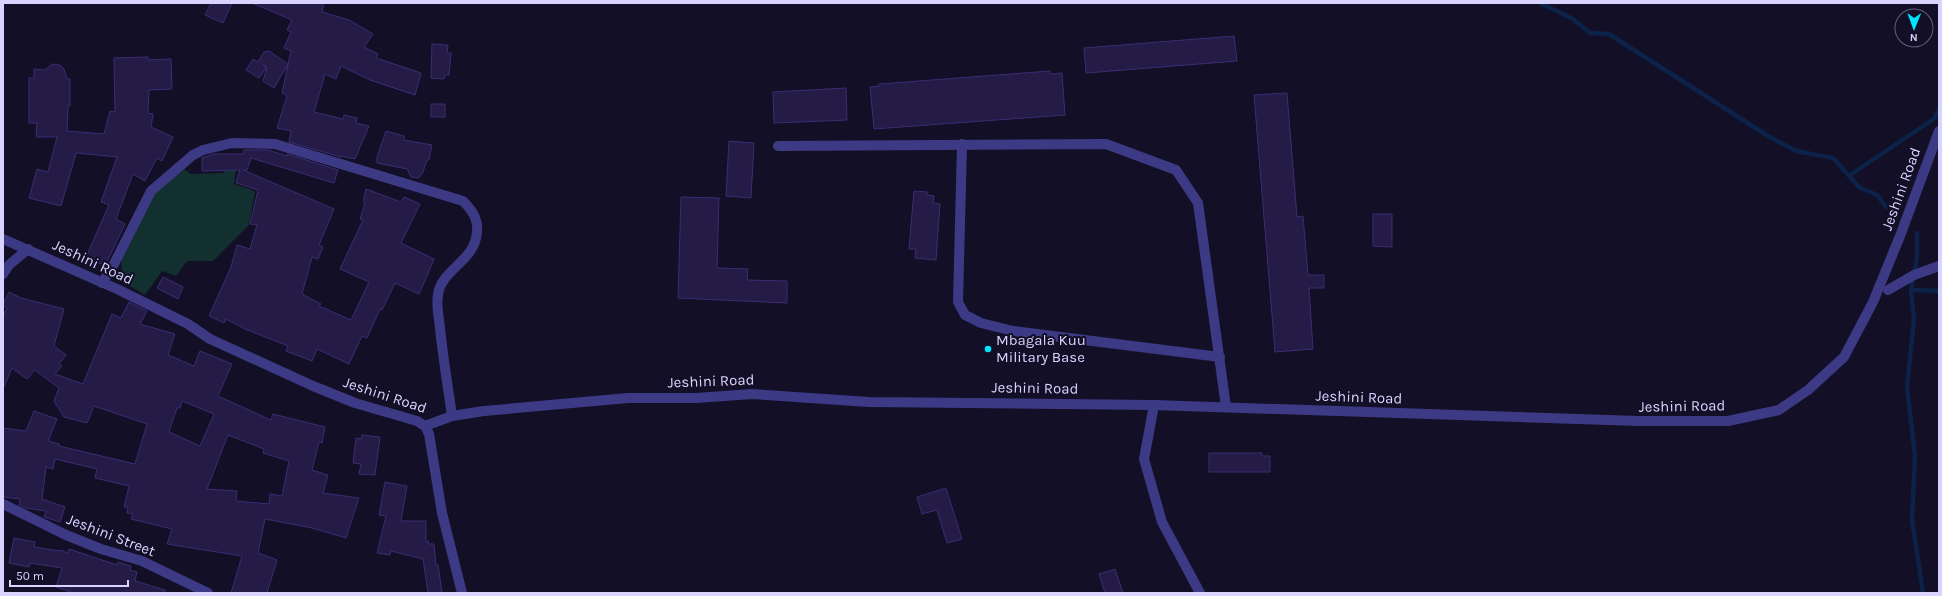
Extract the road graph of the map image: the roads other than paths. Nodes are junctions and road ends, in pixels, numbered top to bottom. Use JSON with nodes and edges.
{"nodes":[{"id":1,"x":1939,"y":131,"type":"edge"},
{"id":2,"x":962,"y":144,"type":"junction"},
{"id":3,"x":778,"y":146,"type":"dead end"},
{"id":4,"x":3,"y":239,"type":"edge"},
{"id":5,"x":28,"y":249,"type":"junction"},
{"id":6,"x":1939,"y":266,"type":"edge"},
{"id":7,"x":3,"y":274,"type":"edge"},
{"id":8,"x":102,"y":283,"type":"junction"},
{"id":9,"x":1888,"y":290,"type":"dead end"},
{"id":10,"x":1220,"y":358,"type":"junction"},
{"id":11,"x":1154,"y":405,"type":"junction"},
{"id":12,"x":1226,"y":407,"type":"junction"},
{"id":13,"x":452,"y":416,"type":"junction"},
{"id":14,"x":425,"y":426,"type":"junction"},
{"id":15,"x":3,"y":504,"type":"edge"},
{"id":16,"x":208,"y":593,"type":"edge"},
{"id":17,"x":462,"y":593,"type":"edge"},
{"id":18,"x":1200,"y":593,"type":"edge"}],
"edges":[{"from":1,"to":12,"type":"street","name":"Jeshini Road"},
{"from":2,"to":3,"type":"street"},
{"from":2,"to":10,"type":"street"},
{"from":2,"to":10,"type":"street"},
{"from":4,"to":5,"type":"street","name":"Jeshini Road"},
{"from":5,"to":7,"type":"street"},
{"from":5,"to":8,"type":"street","name":"Jeshini Road"},
{"from":6,"to":9,"type":"street"},
{"from":8,"to":13,"type":"street"},
{"from":8,"to":14,"type":"street","name":"Jeshini Road"},
{"from":10,"to":12,"type":"street"},
{"from":11,"to":12,"type":"street","name":"Jeshini Road"},
{"from":11,"to":13,"type":"street","name":"Jeshini Road"},
{"from":11,"to":18,"type":"street"},
{"from":13,"to":14,"type":"street","name":"Jeshini Road"},
{"from":14,"to":17,"type":"street"},
{"from":15,"to":16,"type":"street","name":"Jeshini Street"}]}
